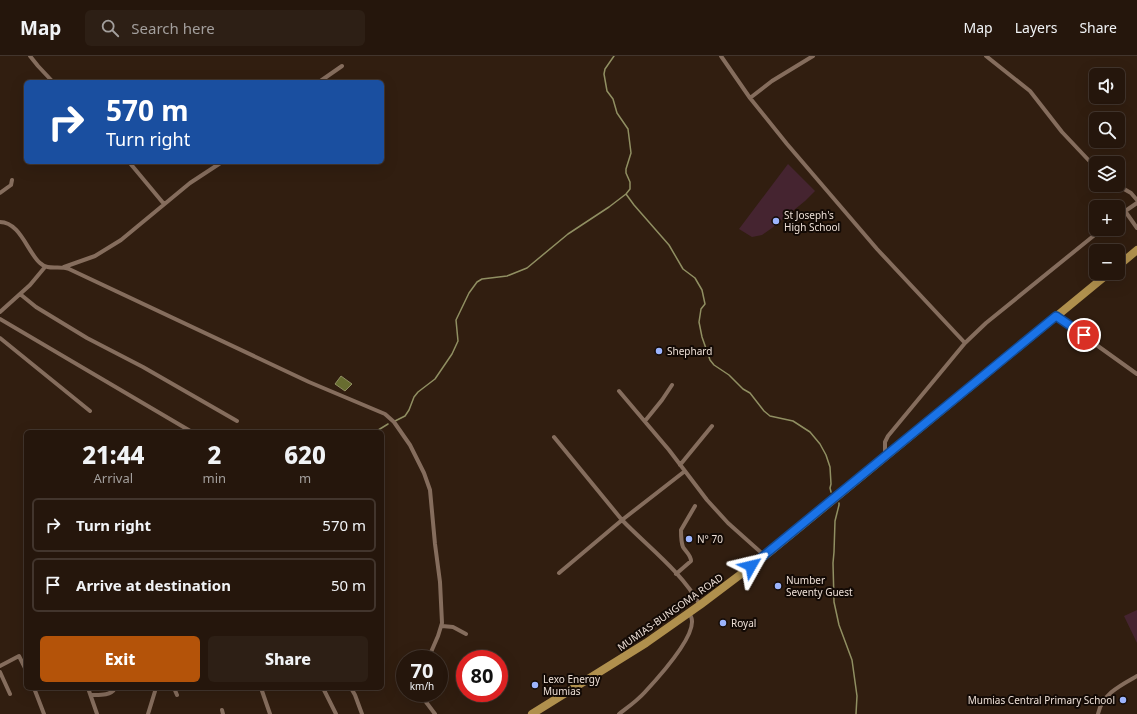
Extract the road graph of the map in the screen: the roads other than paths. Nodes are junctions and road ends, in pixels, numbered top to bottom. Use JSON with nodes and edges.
{"nodes":[{"id":1,"x":30,"y":56,"type":"edge"},
{"id":2,"x":721,"y":56,"type":"edge"},
{"id":3,"x":813,"y":56,"type":"edge"},
{"id":4,"x":986,"y":56,"type":"edge"},
{"id":5,"x":342,"y":66,"type":"dead end"},
{"id":6,"x":51,"y":80,"type":"edge"},
{"id":7,"x":322,"y":80,"type":"edge"},
{"id":8,"x":750,"y":98,"type":"junction"},
{"id":9,"x":1089,"y":161,"type":"edge"},
{"id":10,"x":131,"y":164,"type":"edge"},
{"id":11,"x":219,"y":164,"type":"edge"},
{"id":12,"x":12,"y":180,"type":"dead end"},
{"id":13,"x":1125,"y":190,"type":"edge"},
{"id":14,"x":0,"y":193,"type":"edge"},
{"id":15,"x":1137,"y":200,"type":"edge"},
{"id":16,"x":1137,"y":203,"type":"edge"},
{"id":17,"x":164,"y":204,"type":"junction"},
{"id":18,"x":1125,"y":211,"type":"joint"},
{"id":19,"x":0,"y":222,"type":"edge"},
{"id":20,"x":1137,"y":228,"type":"edge"},
{"id":21,"x":1093,"y":236,"type":"edge"},
{"id":22,"x":1137,"y":250,"type":"edge"},
{"id":23,"x":1125,"y":260,"type":"edge"},
{"id":24,"x":45,"y":267,"type":"junction"},
{"id":25,"x":64,"y":267,"type":"junction"},
{"id":26,"x":1100,"y":280,"type":"edge"},
{"id":27,"x":20,"y":294,"type":"junction"},
{"id":28,"x":0,"y":312,"type":"edge"},
{"id":29,"x":1056,"y":316,"type":"junction"},
{"id":30,"x":0,"y":319,"type":"edge"},
{"id":31,"x":0,"y":338,"type":"edge"},
{"id":32,"x":965,"y":343,"type":"junction"},
{"id":33,"x":1137,"y":374,"type":"edge"},
{"id":34,"x":672,"y":384,"type":"dead end"},
{"id":35,"x":619,"y":391,"type":"dead end"},
{"id":36,"x":90,"y":411,"type":"dead end"},
{"id":37,"x":237,"y":421,"type":"dead end"},
{"id":38,"x":645,"y":421,"type":"junction"},
{"id":39,"x":712,"y":426,"type":"dead end"},
{"id":40,"x":189,"y":430,"type":"edge"},
{"id":41,"x":554,"y":437,"type":"dead end"},
{"id":42,"x":884,"y":457,"type":"junction"},
{"id":43,"x":680,"y":465,"type":"junction"},
{"id":44,"x":685,"y":471,"type":"junction"},
{"id":45,"x":695,"y":506,"type":"dead end"},
{"id":46,"x":622,"y":520,"type":"junction"},
{"id":47,"x":765,"y":556,"type":"junction"},
{"id":48,"x":560,"y":573,"type":"dead end"},
{"id":49,"x":676,"y":574,"type":"junction"},
{"id":50,"x":700,"y":605,"type":"junction"},
{"id":51,"x":689,"y":613,"type":"junction"},
{"id":52,"x":442,"y":626,"type":"junction"},
{"id":53,"x":466,"y":634,"type":"dead end"},
{"id":54,"x":432,"y":650,"type":"edge"},
{"id":55,"x":0,"y":666,"type":"edge"},
{"id":56,"x":24,"y":666,"type":"edge"},
{"id":57,"x":0,"y":672,"type":"edge"},
{"id":58,"x":1137,"y":676,"type":"edge"},
{"id":59,"x":35,"y":690,"type":"edge"},
{"id":60,"x":89,"y":690,"type":"edge"},
{"id":61,"x":114,"y":690,"type":"edge"},
{"id":62,"x":155,"y":690,"type":"edge"},
{"id":63,"x":175,"y":690,"type":"edge"},
{"id":64,"x":262,"y":690,"type":"edge"},
{"id":65,"x":324,"y":690,"type":"edge"},
{"id":66,"x":352,"y":690,"type":"edge"},
{"id":67,"x":10,"y":694,"type":"dead end"},
{"id":68,"x":91,"y":695,"type":"junction"},
{"id":69,"x":177,"y":695,"type":"dead end"},
{"id":70,"x":426,"y":702,"type":"edge"},
{"id":71,"x":534,"y":713,"type":"edge"},
{"id":72,"x":44,"y":714,"type":"edge"},
{"id":73,"x":97,"y":714,"type":"edge"},
{"id":74,"x":148,"y":714,"type":"edge"},
{"id":75,"x":270,"y":714,"type":"edge"},
{"id":76,"x":336,"y":714,"type":"edge"},
{"id":77,"x":362,"y":714,"type":"edge"},
{"id":78,"x":435,"y":714,"type":"edge"},
{"id":79,"x":618,"y":714,"type":"edge"},
{"id":80,"x":1098,"y":714,"type":"edge"}],
"edges":[{"from":1,"to":6,"type":"street"},
{"from":2,"to":8,"type":"street"},
{"from":3,"to":8,"type":"street"},
{"from":4,"to":9,"type":"street"},
{"from":5,"to":7,"type":"street"},
{"from":8,"to":32,"type":"street"},
{"from":10,"to":17,"type":"street"},
{"from":11,"to":17,"type":"street"},
{"from":12,"to":14,"type":"street"},
{"from":13,"to":15,"type":"street"},
{"from":16,"to":18,"type":"street"},
{"from":17,"to":25,"type":"street"},
{"from":18,"to":20,"type":"street"},
{"from":19,"to":24,"type":"street"},
{"from":21,"to":32,"type":"street"},
{"from":22,"to":23,"type":"highway"},
{"from":24,"to":25,"type":"street"},
{"from":24,"to":27,"type":"street"},
{"from":25,"to":52,"type":"street"},
{"from":26,"to":29,"type":"highway","name":"MUMIAS-BUNGOMA ROAD"},
{"from":27,"to":28,"type":"street"},
{"from":27,"to":37,"type":"street"},
{"from":29,"to":33,"type":"street"},
{"from":29,"to":42,"type":"highway","name":"MUMIAS-BUNGOMA ROAD"},
{"from":30,"to":40,"type":"street"},
{"from":31,"to":36,"type":"street"},
{"from":32,"to":42,"type":"street"},
{"from":34,"to":38,"type":"street"},
{"from":35,"to":38,"type":"street"},
{"from":38,"to":43,"type":"street"},
{"from":39,"to":43,"type":"street"},
{"from":41,"to":46,"type":"street"},
{"from":42,"to":47,"type":"highway","name":"MUMIAS-BUNGOMA ROAD"},
{"from":43,"to":44,"type":"street"},
{"from":44,"to":46,"type":"street"},
{"from":44,"to":47,"type":"street"},
{"from":45,"to":49,"type":"street"},
{"from":46,"to":48,"type":"street"},
{"from":46,"to":49,"type":"street"},
{"from":47,"to":50,"type":"highway","name":"MUMIAS-BUNGOMA ROAD"},
{"from":49,"to":50,"type":"street"},
{"from":50,"to":51,"type":"highway","name":"MUMIAS-BUNGOMA ROAD"},
{"from":51,"to":71,"type":"highway","name":"MUMIAS-BUNGOMA ROAD"},
{"from":51,"to":79,"type":"street"},
{"from":52,"to":53,"type":"street"},
{"from":52,"to":54,"type":"street"},
{"from":55,"to":56,"type":"street"},
{"from":57,"to":67,"type":"street"},
{"from":58,"to":80,"type":"street"},
{"from":59,"to":72,"type":"street"},
{"from":60,"to":68,"type":"street"},
{"from":61,"to":68,"type":"street"},
{"from":62,"to":74,"type":"street"},
{"from":63,"to":69,"type":"street"},
{"from":64,"to":75,"type":"street"},
{"from":65,"to":76,"type":"street"},
{"from":66,"to":77,"type":"street"},
{"from":68,"to":73,"type":"street"},
{"from":70,"to":78,"type":"street"}]}
